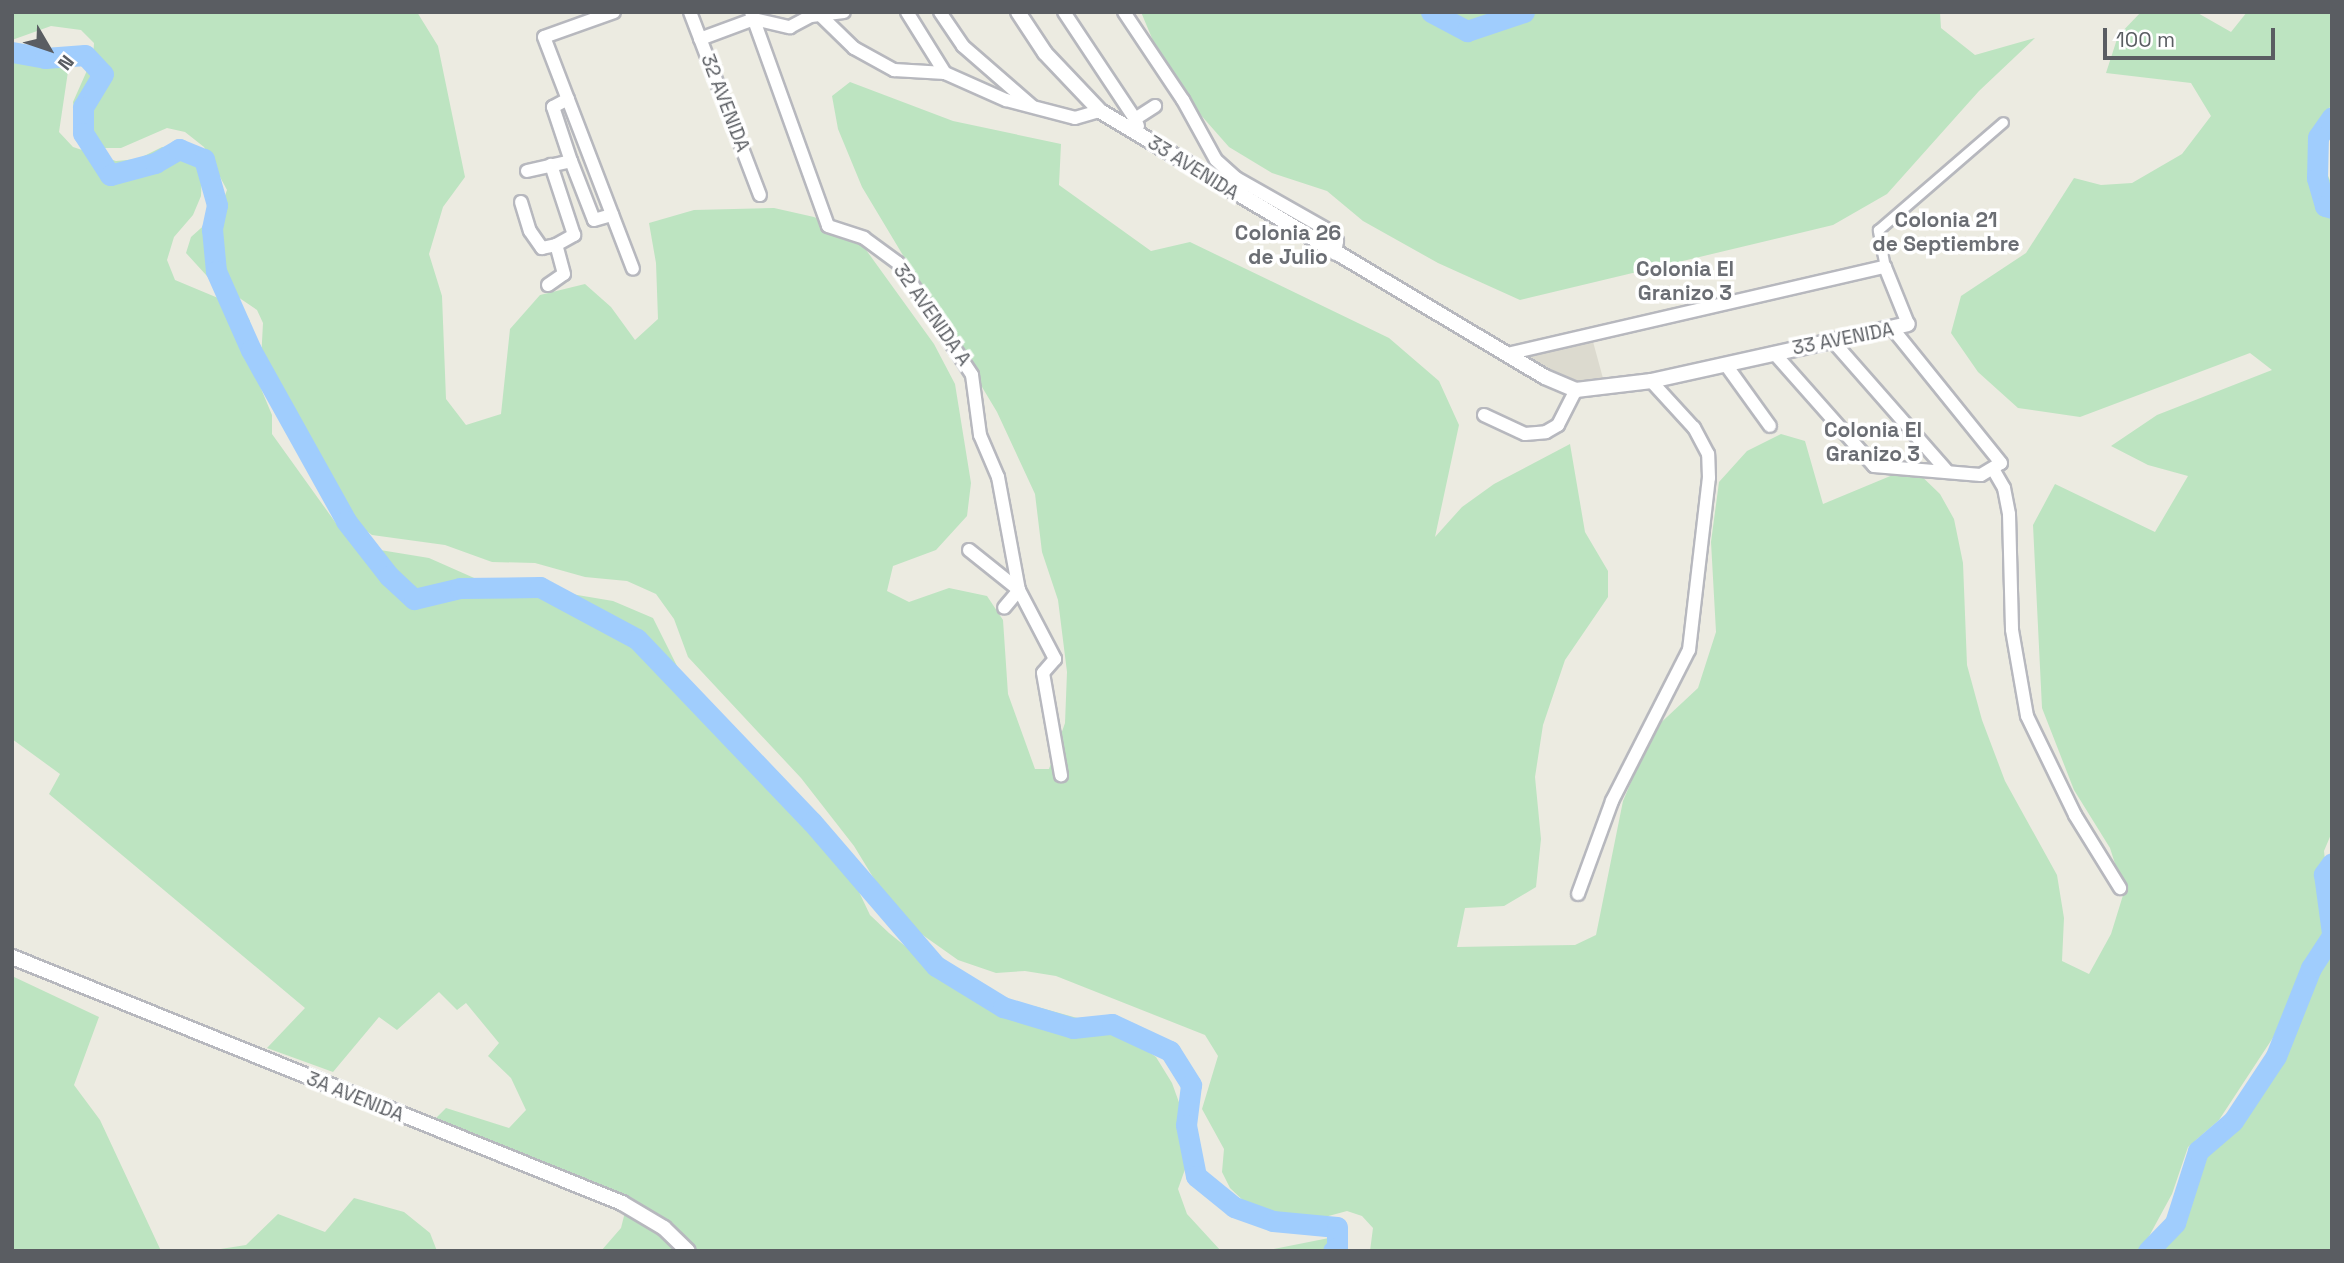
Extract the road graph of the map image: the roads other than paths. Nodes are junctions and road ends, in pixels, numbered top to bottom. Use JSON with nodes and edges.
{"nodes":[{"id":1,"x":614,"y":12,"type":"edge"},
{"id":2,"x":690,"y":12,"type":"edge"},
{"id":3,"x":844,"y":12,"type":"edge"},
{"id":4,"x":907,"y":12,"type":"edge"},
{"id":5,"x":940,"y":12,"type":"edge"},
{"id":6,"x":1018,"y":12,"type":"edge"},
{"id":7,"x":1064,"y":12,"type":"edge"},
{"id":8,"x":1124,"y":12,"type":"edge"},
{"id":9,"x":818,"y":14,"type":"edge"},
{"id":10,"x":752,"y":16,"type":"edge"},
{"id":11,"x":700,"y":39,"type":"junction"},
{"id":12,"x":945,"y":73,"type":"junction"},
{"id":13,"x":568,"y":99,"type":"junction"},
{"id":14,"x":1155,"y":106,"type":"dead end"},
{"id":15,"x":1035,"y":109,"type":"junction"},
{"id":16,"x":1100,"y":111,"type":"junction"},
{"id":17,"x":1135,"y":119,"type":"junction"},
{"id":18,"x":2003,"y":122,"type":"dead end"},
{"id":19,"x":1143,"y":136,"type":"junction"},
{"id":20,"x":571,"y":161,"type":"junction"},
{"id":21,"x":551,"y":165,"type":"junction"},
{"id":22,"x":527,"y":171,"type":"dead end"},
{"id":23,"x":760,"y":195,"type":"dead end"},
{"id":24,"x":520,"y":202,"type":"dead end"},
{"id":25,"x":612,"y":215,"type":"junction"},
{"id":26,"x":556,"y":245,"type":"junction"},
{"id":27,"x":1335,"y":254,"type":"junction"},
{"id":28,"x":1885,"y":267,"type":"junction"},
{"id":29,"x":633,"y":269,"type":"dead end"},
{"id":30,"x":548,"y":285,"type":"dead end"},
{"id":31,"x":1908,"y":324,"type":"joint"},
{"id":32,"x":1894,"y":329,"type":"junction"},
{"id":33,"x":1830,"y":339,"type":"junction"},
{"id":34,"x":1773,"y":353,"type":"junction"},
{"id":35,"x":1507,"y":354,"type":"junction"},
{"id":36,"x":1726,"y":365,"type":"junction"},
{"id":37,"x":1651,"y":381,"type":"junction"},
{"id":38,"x":1576,"y":390,"type":"junction"},
{"id":39,"x":1484,"y":415,"type":"dead end"},
{"id":40,"x":1770,"y":426,"type":"dead end"},
{"id":41,"x":1993,"y":468,"type":"junction"},
{"id":42,"x":1948,"y":472,"type":"junction"},
{"id":43,"x":969,"y":550,"type":"dead end"},
{"id":44,"x":1019,"y":590,"type":"junction"},
{"id":45,"x":1004,"y":608,"type":"dead end"},
{"id":46,"x":1044,"y":677,"type":"junction"},
{"id":47,"x":1030,"y":683,"type":"dead end"},
{"id":48,"x":1061,"y":775,"type":"dead end"},
{"id":49,"x":2120,"y":888,"type":"dead end"},
{"id":50,"x":1578,"y":894,"type":"dead end"},
{"id":51,"x":12,"y":957,"type":"edge"},
{"id":52,"x":688,"y":1251,"type":"edge"}],
"edges":[{"from":1,"to":13,"type":"street"},
{"from":2,"to":11,"type":"street","name":"32 AVENIDA"},
{"from":3,"to":9,"type":"street"},
{"from":4,"to":12,"type":"street"},
{"from":5,"to":15,"type":"street"},
{"from":6,"to":16,"type":"street","name":"33 AVENIDA"},
{"from":7,"to":17,"type":"street"},
{"from":8,"to":27,"type":"street"},
{"from":9,"to":10,"type":"street"},
{"from":9,"to":12,"type":"street"},
{"from":10,"to":11,"type":"street"},
{"from":10,"to":44,"type":"street","name":"32 AVENIDA A"},
{"from":11,"to":23,"type":"street","name":"32 AVENIDA"},
{"from":12,"to":15,"type":"street"},
{"from":13,"to":20,"type":"street"},
{"from":13,"to":25,"type":"street"},
{"from":14,"to":17,"type":"street"},
{"from":15,"to":16,"type":"street"},
{"from":16,"to":19,"type":"street","name":"33 AVENIDA"},
{"from":17,"to":19,"type":"street"},
{"from":18,"to":28,"type":"street"},
{"from":19,"to":27,"type":"street","name":"33 AVENIDA"},
{"from":20,"to":21,"type":"street"},
{"from":20,"to":25,"type":"street"},
{"from":21,"to":22,"type":"street"},
{"from":21,"to":26,"type":"street"},
{"from":24,"to":26,"type":"street"},
{"from":25,"to":29,"type":"street"},
{"from":26,"to":30,"type":"street"},
{"from":27,"to":35,"type":"street","name":"33 AVENIDA"},
{"from":28,"to":31,"type":"street","name":"33 AVENIDA"},
{"from":28,"to":35,"type":"street"},
{"from":31,"to":32,"type":"street","name":"33 AVENIDA"},
{"from":32,"to":33,"type":"street","name":"33 AVENIDA"},
{"from":32,"to":41,"type":"street"},
{"from":33,"to":34,"type":"street","name":"33 AVENIDA"},
{"from":33,"to":42,"type":"street"},
{"from":34,"to":36,"type":"street","name":"33 AVENIDA"},
{"from":34,"to":42,"type":"street"},
{"from":35,"to":38,"type":"street","name":"33 AVENIDA"},
{"from":36,"to":37,"type":"street","name":"33 AVENIDA"},
{"from":36,"to":40,"type":"street"},
{"from":37,"to":38,"type":"street","name":"33 AVENIDA"},
{"from":37,"to":50,"type":"street"},
{"from":38,"to":39,"type":"street"},
{"from":41,"to":42,"type":"street"},
{"from":41,"to":49,"type":"street"},
{"from":43,"to":44,"type":"street"},
{"from":44,"to":45,"type":"street"},
{"from":44,"to":46,"type":"street","name":"32 AVENIDA A"},
{"from":46,"to":47,"type":"street"},
{"from":46,"to":48,"type":"street","name":"32 AVENIDA A"},
{"from":51,"to":52,"type":"street","name":"3A AVENIDA"}]}
